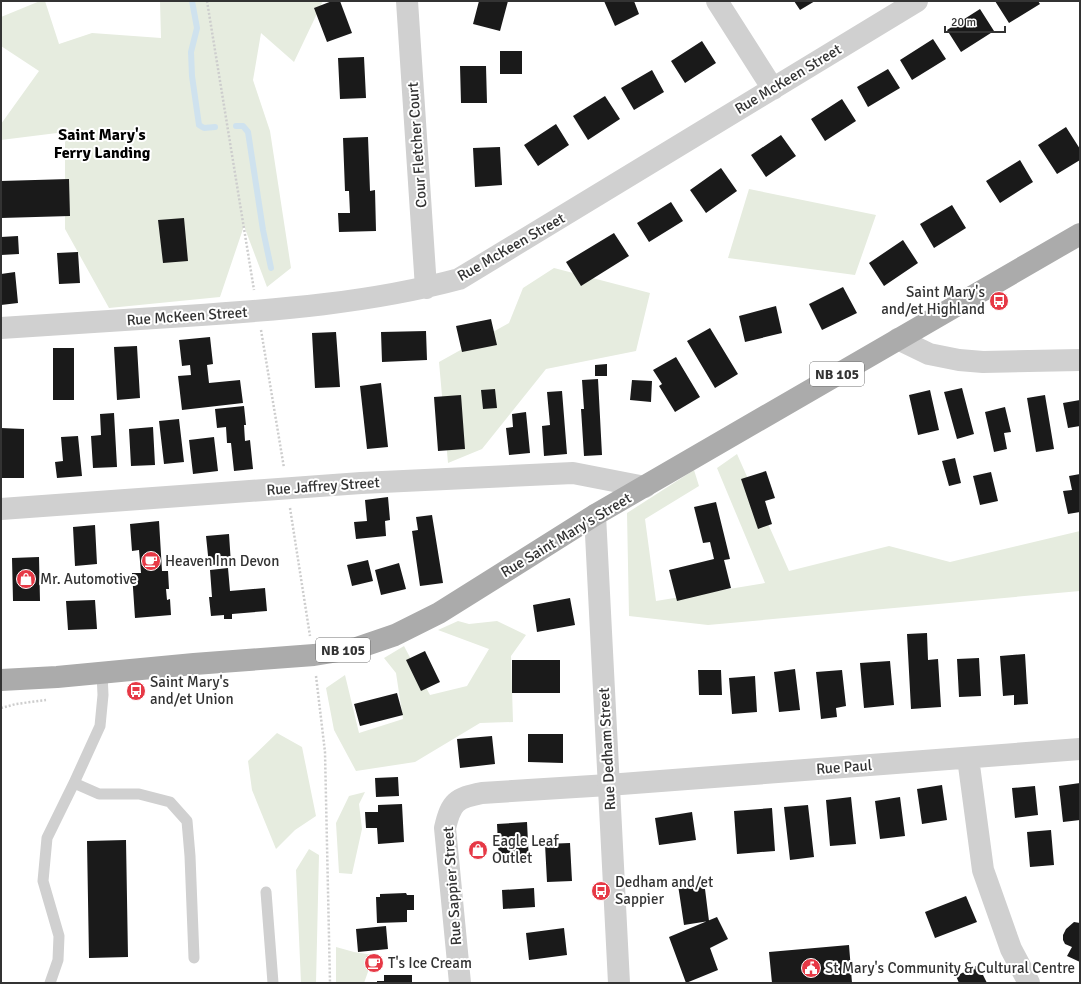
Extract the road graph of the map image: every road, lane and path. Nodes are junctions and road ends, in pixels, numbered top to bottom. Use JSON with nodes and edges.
{"nodes":[{"id":1,"x":407,"y":1,"type":"edge"},
{"id":2,"x":717,"y":1,"type":"edge"},
{"id":3,"x":917,"y":1,"type":"edge"},
{"id":4,"x":773,"y":89,"type":"junction"},
{"id":5,"x":1080,"y":234,"type":"edge"},
{"id":6,"x":426,"y":288,"type":"junction"},
{"id":7,"x":1,"y":328,"type":"edge"},
{"id":8,"x":898,"y":339,"type":"junction"},
{"id":9,"x":1080,"y":360,"type":"edge"},
{"id":10,"x":645,"y":487,"type":"junction"},
{"id":11,"x":1,"y":509,"type":"edge"},
{"id":12,"x":595,"y":515,"type":"junction"},
{"id":13,"x":102,"y":673,"type":"junction"},
{"id":14,"x":57,"y":677,"type":"junction"},
{"id":15,"x":1,"y":680,"type":"edge"},
{"id":16,"x":1,"y":693,"type":"edge"},
{"id":17,"x":1080,"y":749,"type":"edge"},
{"id":18,"x":968,"y":758,"type":"junction"},
{"id":19,"x":74,"y":783,"type":"junction"},
{"id":20,"x":608,"y":785,"type":"junction"},
{"id":21,"x":266,"y":892,"type":"dead end"},
{"id":22,"x":194,"y":958,"type":"dead end"},
{"id":23,"x":50,"y":983,"type":"edge"},
{"id":24,"x":274,"y":983,"type":"edge"},
{"id":25,"x":460,"y":983,"type":"edge"},
{"id":26,"x":619,"y":983,"type":"edge"},
{"id":27,"x":1029,"y":983,"type":"edge"}],
"edges":[{"from":1,"to":6,"type":"street","name":"Cour Fletcher Court"},
{"from":2,"to":4,"type":"street"},
{"from":3,"to":4,"type":"street","name":"Rue McKeen Street"},
{"from":4,"to":6,"type":"street","name":"Rue McKeen Street"},
{"from":5,"to":8,"type":"main road","name":"Rue Saint Mary's Street","number":"NB 105"},
{"from":6,"to":7,"type":"street","name":"Rue McKeen Street"},
{"from":8,"to":9,"type":"street"},
{"from":8,"to":10,"type":"main road","name":"Rue Saint Mary's Street","number":"NB 105"},
{"from":10,"to":11,"type":"street","name":"Rue Jaffrey Street"},
{"from":10,"to":12,"type":"main road","name":"Rue Saint Mary's Street","number":"NB 105"},
{"from":12,"to":13,"type":"main road","name":"Rue Saint Mary's Street","number":"NB 105"},
{"from":12,"to":20,"type":"street","name":"Rue Dedham Street"},
{"from":13,"to":14,"type":"main road","name":"Rue Saint Mary's Street","number":"NB 105"},
{"from":13,"to":19,"type":"lane"},
{"from":14,"to":15,"type":"main road","name":"Rue Saint Mary's Street","number":"NB 105"},
{"from":14,"to":16,"type":"main road"},
{"from":17,"to":18,"type":"street","name":"Rue Paul"},
{"from":18,"to":20,"type":"street","name":"Rue Paul"},
{"from":18,"to":27,"type":"street"},
{"from":19,"to":22,"type":"lane"},
{"from":19,"to":23,"type":"lane"},
{"from":20,"to":25,"type":"street","name":"Rue Sappier Street"},
{"from":20,"to":26,"type":"street","name":"Rue Dedham Street"},
{"from":21,"to":24,"type":"lane"}]}
